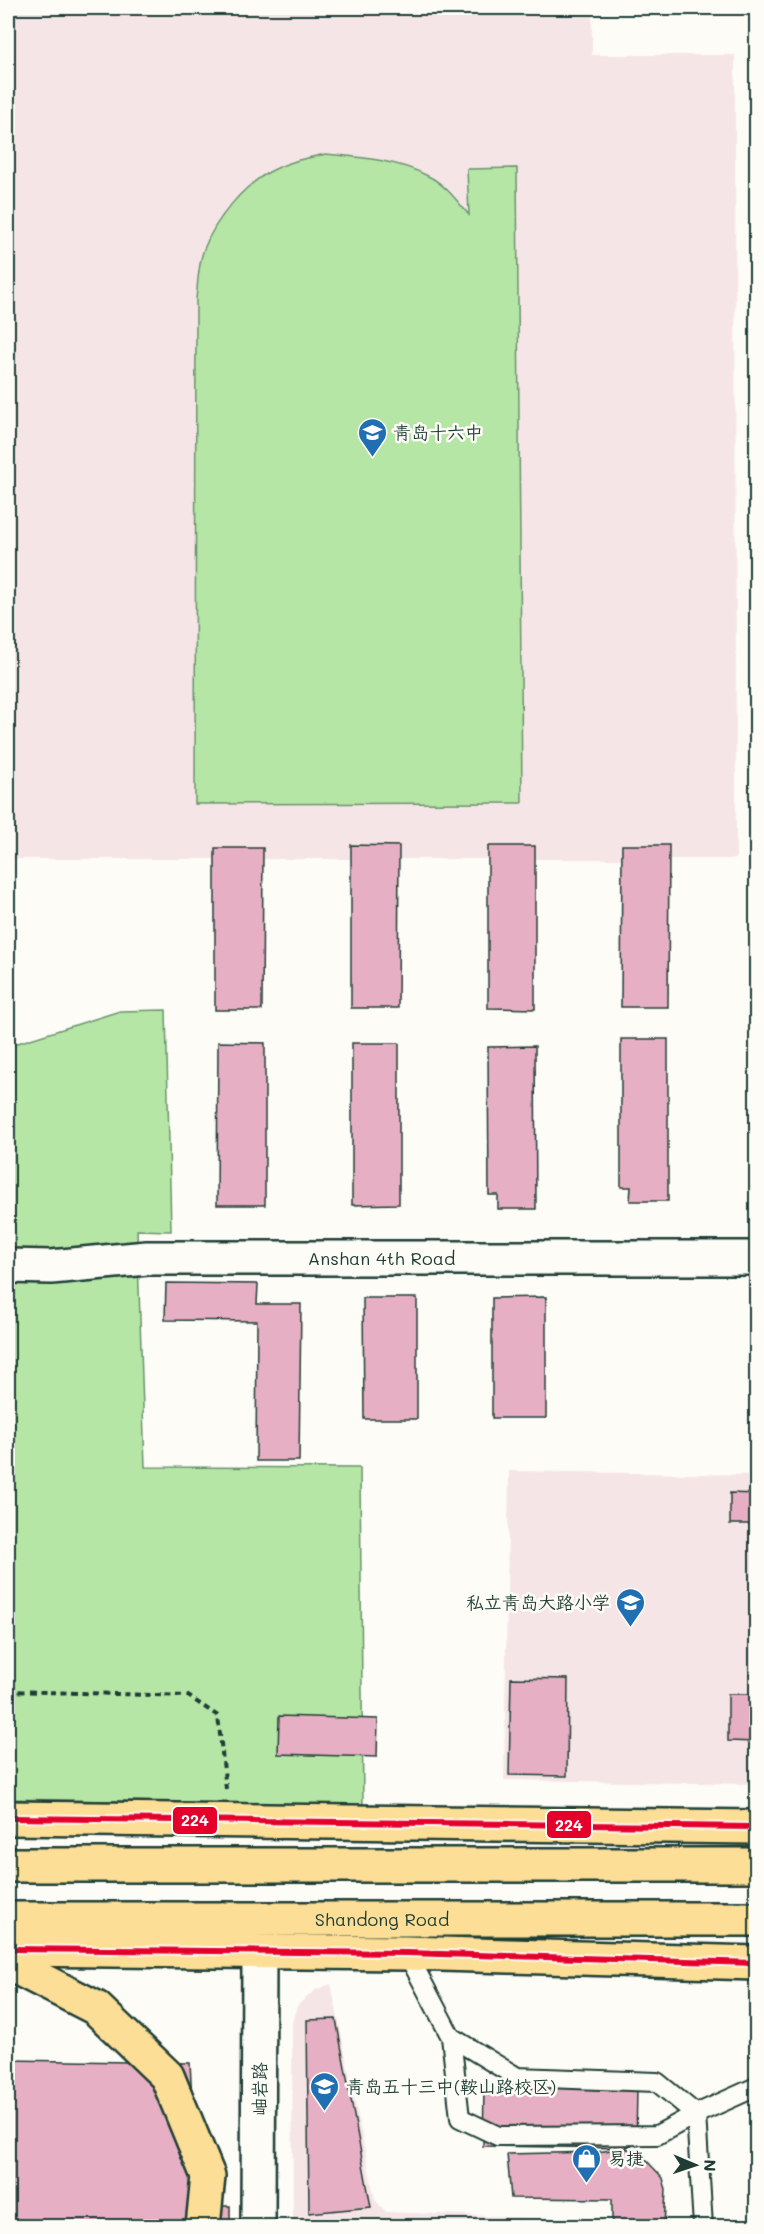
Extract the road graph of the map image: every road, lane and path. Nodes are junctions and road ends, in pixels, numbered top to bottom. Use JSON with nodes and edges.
{"nodes":[{"id":1,"x":756,"y":1258,"type":"edge"},
{"id":2,"x":8,"y":1266,"type":"edge"},
{"id":3,"x":8,"y":1691,"type":"edge"},
{"id":4,"x":8,"y":1818,"type":"edge"},
{"id":5,"x":229,"y":1821,"type":"junction"},
{"id":6,"x":756,"y":1827,"type":"edge"},
{"id":7,"x":8,"y":1865,"type":"edge"},
{"id":8,"x":756,"y":1865,"type":"edge"},
{"id":9,"x":8,"y":1918,"type":"edge"},
{"id":10,"x":756,"y":1919,"type":"edge"},
{"id":11,"x":8,"y":1949,"type":"edge"},
{"id":12,"x":259,"y":1952,"type":"junction"},
{"id":13,"x":407,"y":1953,"type":"junction"},
{"id":14,"x":8,"y":1963,"type":"edge"},
{"id":15,"x":756,"y":1963,"type":"edge"},
{"id":16,"x":451,"y":2037,"type":"junction"},
{"id":17,"x":756,"y":2086,"type":"edge"},
{"id":18,"x":696,"y":2114,"type":"junction"},
{"id":19,"x":203,"y":2226,"type":"edge"},
{"id":20,"x":258,"y":2226,"type":"edge"},
{"id":21,"x":703,"y":2226,"type":"edge"}],
"edges":[{"from":1,"to":2,"type":"street","name":"Anshan 4th Road"},
{"from":3,"to":5,"type":"path"},
{"from":4,"to":5,"type":"main road"},
{"from":5,"to":6,"type":"main road"},
{"from":7,"to":8,"type":"main road"},
{"from":9,"to":10,"type":"main road","name":"Shandong Road"},
{"from":11,"to":12,"type":"main road","name":"Shandong Road"},
{"from":12,"to":13,"type":"main road","name":"Shandong Road"},
{"from":12,"to":20,"type":"street","name":"岫岩路"},
{"from":13,"to":15,"type":"main road","name":"Shandong Road"},
{"from":13,"to":16,"type":"lane"},
{"from":14,"to":19,"type":"main road"},
{"from":16,"to":18,"type":"lane"},
{"from":16,"to":18,"type":"lane"},
{"from":17,"to":18,"type":"lane"},
{"from":18,"to":21,"type":"lane"}]}
